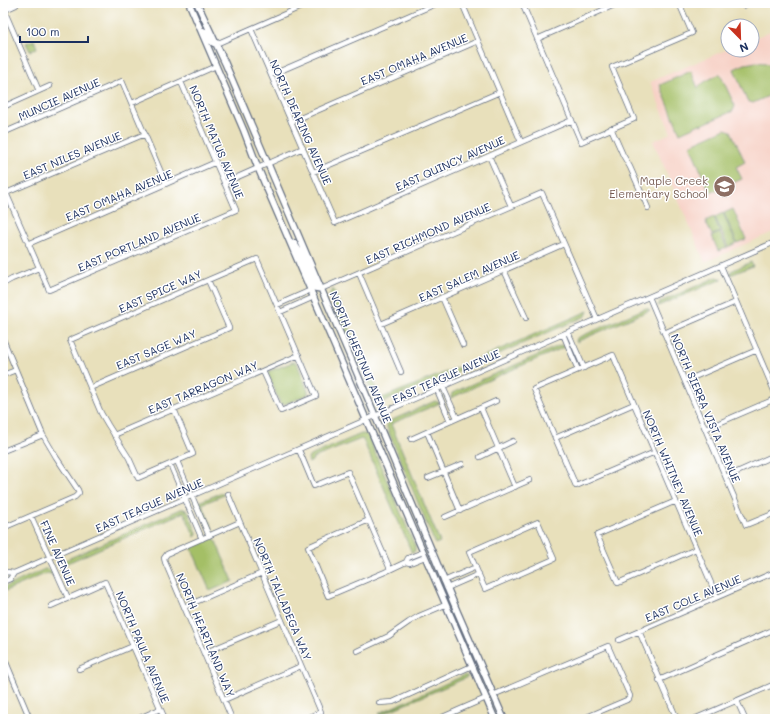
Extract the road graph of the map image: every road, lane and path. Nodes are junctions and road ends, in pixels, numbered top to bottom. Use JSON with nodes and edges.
{"nodes":[{"id":1,"x":189,"y":3,"type":"edge"},
{"id":2,"x":198,"y":3,"type":"edge"},
{"id":3,"x":310,"y":3,"type":"edge"},
{"id":4,"x":438,"y":3,"type":"edge"},
{"id":5,"x":462,"y":3,"type":"edge"},
{"id":6,"x":522,"y":3,"type":"edge"},
{"id":7,"x":619,"y":3,"type":"edge"},
{"id":8,"x":679,"y":3,"type":"edge"},
{"id":9,"x":16,"y":5,"type":"dead end"},
{"id":10,"x":3,"y":10,"type":"edge"},
{"id":11,"x":251,"y":29,"type":"junction"},
{"id":12,"x":200,"y":30,"type":"junction"},
{"id":13,"x":537,"y":39,"type":"junction"},
{"id":14,"x":478,"y":42,"type":"junction"},
{"id":15,"x":216,"y":44,"type":"junction"},
{"id":16,"x":216,"y":66,"type":"junction"},
{"id":17,"x":271,"y":75,"type":"junction"},
{"id":18,"x":181,"y":82,"type":"junction"},
{"id":19,"x":50,"y":86,"type":"dead end"},
{"id":20,"x":39,"y":91,"type":"junction"},
{"id":21,"x":500,"y":92,"type":"junction"},
{"id":22,"x":132,"y":103,"type":"junction"},
{"id":23,"x":3,"y":107,"type":"edge"},
{"id":24,"x":572,"y":120,"type":"junction"},
{"id":25,"x":291,"y":122,"type":"junction"},
{"id":26,"x":611,"y":128,"type":"junction"},
{"id":27,"x":3,"y":134,"type":"edge"},
{"id":28,"x":145,"y":134,"type":"junction"},
{"id":29,"x":521,"y":142,"type":"junction"},
{"id":30,"x":303,"y":148,"type":"junction"},
{"id":31,"x":489,"y":156,"type":"junction"},
{"id":32,"x":216,"y":162,"type":"junction"},
{"id":33,"x":267,"y":164,"type":"junction"},
{"id":34,"x":258,"y":168,"type":"junction"},
{"id":35,"x":313,"y":172,"type":"junction"},
{"id":36,"x":224,"y":182,"type":"junction"},
{"id":37,"x":166,"y":184,"type":"junction"},
{"id":38,"x":3,"y":186,"type":"edge"},
{"id":39,"x":6,"y":193,"type":"junction"},
{"id":40,"x":512,"y":206,"type":"junction"},
{"id":41,"x":648,"y":208,"type":"dead end"},
{"id":42,"x":236,"y":210,"type":"joint"},
{"id":43,"x":335,"y":223,"type":"joint"},
{"id":44,"x":285,"y":229,"type":"junction"},
{"id":45,"x":775,"y":242,"type":"edge"},
{"id":46,"x":28,"y":244,"type":"junction"},
{"id":47,"x":564,"y":244,"type":"junction"},
{"id":48,"x":721,"y":266,"type":"junction"},
{"id":49,"x":39,"y":268,"type":"junction"},
{"id":50,"x":504,"y":270,"type":"junction"},
{"id":51,"x":359,"y":273,"type":"junction"},
{"id":52,"x":208,"y":280,"type":"junction"},
{"id":53,"x":3,"y":284,"type":"edge"},
{"id":54,"x":321,"y":289,"type":"junction"},
{"id":55,"x":311,"y":290,"type":"junction"},
{"id":56,"x":297,"y":296,"type":"junction"},
{"id":57,"x":314,"y":297,"type":"junction"},
{"id":58,"x":442,"y":297,"type":"junction"},
{"id":59,"x":649,"y":297,"type":"junction"},
{"id":60,"x":736,"y":302,"type":"junction"},
{"id":61,"x":300,"y":303,"type":"junction"},
{"id":62,"x":277,"y":305,"type":"junction"},
{"id":63,"x":280,"y":312,"type":"junction"},
{"id":64,"x":526,"y":318,"type":"dead end"},
{"id":65,"x":597,"y":319,"type":"junction"},
{"id":66,"x":381,"y":324,"type":"junction"},
{"id":67,"x":568,"y":332,"type":"junction"},
{"id":68,"x":664,"y":333,"type":"junction"},
{"id":69,"x":562,"y":334,"type":"junction"},
{"id":70,"x":3,"y":339,"type":"edge"},
{"id":71,"x":463,"y":345,"type":"dead end"},
{"id":72,"x":756,"y":350,"type":"junction"},
{"id":73,"x":299,"y":355,"type":"junction"},
{"id":74,"x":584,"y":368,"type":"junction"},
{"id":75,"x":16,"y":370,"type":"junction"},
{"id":76,"x":578,"y":370,"type":"junction"},
{"id":77,"x":263,"y":371,"type":"junction"},
{"id":78,"x":401,"y":372,"type":"dead end"},
{"id":79,"x":3,"y":376,"type":"edge"},
{"id":80,"x":685,"y":381,"type":"junction"},
{"id":81,"x":443,"y":387,"type":"junction"},
{"id":82,"x":90,"y":388,"type":"junction"},
{"id":83,"x":437,"y":390,"type":"junction"},
{"id":84,"x":775,"y":393,"type":"edge"},
{"id":85,"x":775,"y":399,"type":"edge"},
{"id":86,"x":496,"y":401,"type":"dead end"},
{"id":87,"x":634,"y":404,"type":"junction"},
{"id":88,"x":452,"y":406,"type":"junction"},
{"id":89,"x":445,"y":408,"type":"junction"},
{"id":90,"x":481,"y":408,"type":"junction"},
{"id":91,"x":174,"y":409,"type":"junction"},
{"id":92,"x":376,"y":417,"type":"junction"},
{"id":93,"x":457,"y":418,"type":"junction"},
{"id":94,"x":366,"y":421,"type":"junction"},
{"id":95,"x":450,"y":421,"type":"junction"},
{"id":96,"x":705,"y":429,"type":"junction"},
{"id":97,"x":427,"y":432,"type":"junction"},
{"id":98,"x":43,"y":435,"type":"junction"},
{"id":99,"x":114,"y":435,"type":"junction"},
{"id":100,"x":555,"y":438,"type":"junction"},
{"id":101,"x":411,"y":439,"type":"dead end"},
{"id":102,"x":513,"y":441,"type":"dead end"},
{"id":103,"x":498,"y":448,"type":"junction"},
{"id":104,"x":299,"y":450,"type":"junction"},
{"id":105,"x":3,"y":451,"type":"edge"},
{"id":106,"x":655,"y":452,"type":"junction"},
{"id":107,"x":775,"y":455,"type":"edge"},
{"id":108,"x":480,"y":457,"type":"dead end"},
{"id":109,"x":177,"y":461,"type":"junction"},
{"id":110,"x":170,"y":464,"type":"junction"},
{"id":111,"x":462,"y":464,"type":"dead end"},
{"id":112,"x":443,"y":472,"type":"junction"},
{"id":113,"x":726,"y":477,"type":"junction"},
{"id":114,"x":428,"y":478,"type":"dead end"},
{"id":115,"x":185,"y":479,"type":"junction"},
{"id":116,"x":530,"y":480,"type":"dead end"},
{"id":117,"x":178,"y":482,"type":"junction"},
{"id":118,"x":515,"y":487,"type":"junction"},
{"id":119,"x":228,"y":494,"type":"dead end"},
{"id":120,"x":192,"y":496,"type":"junction"},
{"id":121,"x":185,"y":499,"type":"junction"},
{"id":122,"x":676,"y":501,"type":"junction"},
{"id":123,"x":460,"y":511,"type":"junction"},
{"id":124,"x":775,"y":513,"type":"edge"},
{"id":125,"x":32,"y":516,"type":"junction"},
{"id":126,"x":201,"y":517,"type":"junction"},
{"id":127,"x":445,"y":517,"type":"dead end"},
{"id":128,"x":194,"y":520,"type":"junction"},
{"id":129,"x":369,"y":520,"type":"junction"},
{"id":130,"x":240,"y":522,"type":"junction"},
{"id":131,"x":3,"y":528,"type":"edge"},
{"id":132,"x":209,"y":536,"type":"junction"},
{"id":133,"x":202,"y":538,"type":"junction"},
{"id":134,"x":696,"y":549,"type":"junction"},
{"id":135,"x":424,"y":554,"type":"junction"},
{"id":136,"x":50,"y":558,"type":"junction"},
{"id":137,"x":476,"y":567,"type":"junction"},
{"id":138,"x":390,"y":569,"type":"junction"},
{"id":139,"x":463,"y":572,"type":"junction"},
{"id":140,"x":775,"y":572,"type":"edge"},
{"id":141,"x":14,"y":573,"type":"junction"},
{"id":142,"x":262,"y":573,"type":"junction"},
{"id":143,"x":3,"y":574,"type":"edge"},
{"id":144,"x":479,"y":574,"type":"junction"},
{"id":145,"x":466,"y":579,"type":"junction"},
{"id":146,"x":444,"y":581,"type":"junction"},
{"id":147,"x":3,"y":582,"type":"edge"},
{"id":148,"x":447,"y":588,"type":"junction"},
{"id":149,"x":717,"y":597,"type":"junction"},
{"id":150,"x":68,"y":598,"type":"junction"},
{"id":151,"x":445,"y":605,"type":"junction"},
{"id":152,"x":51,"y":606,"type":"dead end"},
{"id":153,"x":184,"y":607,"type":"junction"},
{"id":154,"x":282,"y":620,"type":"junction"},
{"id":155,"x":775,"y":629,"type":"edge"},
{"id":156,"x":639,"y":631,"type":"junction"},
{"id":157,"x":619,"y":640,"type":"dead end"},
{"id":158,"x":133,"y":646,"type":"junction"},
{"id":159,"x":357,"y":651,"type":"dead end"},
{"id":160,"x":204,"y":653,"type":"junction"},
{"id":161,"x":3,"y":655,"type":"edge"},
{"id":162,"x":301,"y":666,"type":"junction"},
{"id":163,"x":472,"y":666,"type":"junction"},
{"id":164,"x":78,"y":669,"type":"dead end"},
{"id":165,"x":659,"y":680,"type":"junction"},
{"id":166,"x":775,"y":684,"type":"edge"},
{"id":167,"x":493,"y":695,"type":"junction"},
{"id":168,"x":486,"y":698,"type":"junction"},
{"id":169,"x":224,"y":700,"type":"junction"},
{"id":170,"x":737,"y":701,"type":"junction"},
{"id":171,"x":380,"y":703,"type":"dead end"},
{"id":172,"x":160,"y":709,"type":"junction"},
{"id":173,"x":450,"y":714,"type":"junction"},
{"id":174,"x":30,"y":719,"type":"edge"},
{"id":175,"x":137,"y":719,"type":"edge"},
{"id":176,"x":164,"y":719,"type":"edge"},
{"id":177,"x":232,"y":719,"type":"edge"},
{"id":178,"x":304,"y":719,"type":"edge"},
{"id":179,"x":438,"y":719,"type":"edge"},
{"id":180,"x":453,"y":719,"type":"edge"},
{"id":181,"x":494,"y":719,"type":"edge"},
{"id":182,"x":500,"y":719,"type":"edge"},
{"id":183,"x":504,"y":719,"type":"edge"},
{"id":184,"x":570,"y":719,"type":"edge"},
{"id":185,"x":578,"y":719,"type":"edge"},
{"id":186,"x":582,"y":719,"type":"edge"},
{"id":187,"x":676,"y":719,"type":"edge"},
{"id":188,"x":694,"y":719,"type":"edge"},
{"id":189,"x":745,"y":719,"type":"edge"}],
"edges":[{"from":1,"to":12,"type":"main road","name":"NORTH CHESTNUT AVENUE"},
{"from":2,"to":15,"type":"main road","name":"NORTH CHESTNUT AVENUE"},
{"from":3,"to":11,"type":"street"},
{"from":4,"to":17,"type":"street"},
{"from":5,"to":14,"type":"street"},
{"from":6,"to":13,"type":"street"},
{"from":7,"to":13,"type":"street"},
{"from":8,"to":26,"type":"street"},
{"from":9,"to":10,"type":"street"},
{"from":10,"to":20,"type":"street"},
{"from":11,"to":15,"type":"street"},
{"from":11,"to":17,"type":"street","name":"NORTH DEARING AVENUE"},
{"from":12,"to":15,"type":"main road"},
{"from":12,"to":16,"type":"main road","name":"NORTH CHESTNUT AVENUE"},
{"from":13,"to":24,"type":"street"},
{"from":14,"to":21,"type":"street"},
{"from":14,"to":25,"type":"street","name":"EAST OMAHA AVENUE"},
{"from":15,"to":33,"type":"main road","name":"NORTH CHESTNUT AVENUE"},
{"from":16,"to":18,"type":"street"},
{"from":16,"to":34,"type":"main road","name":"NORTH CHESTNUT AVENUE"},
{"from":17,"to":25,"type":"street","name":"NORTH DEARING AVENUE"},
{"from":18,"to":22,"type":"street"},
{"from":18,"to":32,"type":"street","name":"NORTH MATUS AVENUE"},
{"from":19,"to":20,"type":"street"},
{"from":20,"to":23,"type":"street"},
{"from":21,"to":29,"type":"street"},
{"from":21,"to":35,"type":"street"},
{"from":22,"to":27,"type":"street","name":"MUNCIE AVENUE"},
{"from":22,"to":28,"type":"street"},
{"from":24,"to":26,"type":"street"},
{"from":24,"to":29,"type":"street","name":"EAST QUINCY AVENUE"},
{"from":25,"to":30,"type":"street","name":"NORTH DEARING AVENUE"},
{"from":26,"to":41,"type":"street"},
{"from":28,"to":37,"type":"street"},
{"from":28,"to":39,"type":"street","name":"EAST NILES AVENUE"},
{"from":29,"to":31,"type":"street","name":"EAST QUINCY AVENUE"},
{"from":30,"to":33,"type":"street"},
{"from":30,"to":35,"type":"street","name":"NORTH DEARING AVENUE"},
{"from":31,"to":40,"type":"street"},
{"from":31,"to":43,"type":"street","name":"EAST QUINCY AVENUE"},
{"from":32,"to":36,"type":"street","name":"NORTH MATUS AVENUE"},
{"from":32,"to":37,"type":"street","name":"EAST OMAHA AVENUE"},
{"from":33,"to":34,"type":"street"},
{"from":33,"to":54,"type":"main road","name":"NORTH CHESTNUT AVENUE"},
{"from":34,"to":36,"type":"street"},
{"from":34,"to":44,"type":"main road","name":"NORTH CHESTNUT AVENUE"},
{"from":35,"to":43,"type":"street","name":"NORTH DEARING AVENUE"},
{"from":36,"to":42,"type":"street","name":"NORTH MATUS AVENUE"},
{"from":37,"to":46,"type":"street","name":"EAST OMAHA AVENUE"},
{"from":38,"to":39,"type":"street"},
{"from":39,"to":46,"type":"street"},
{"from":40,"to":47,"type":"street","name":"EAST RICHMOND AVENUE"},
{"from":40,"to":51,"type":"street","name":"EAST RICHMOND AVENUE"},
{"from":42,"to":49,"type":"street","name":"EAST PORTLAND AVENUE"},
{"from":44,"to":54,"type":"main road"},
{"from":44,"to":55,"type":"main road","name":"NORTH CHESTNUT AVENUE"},
{"from":45,"to":48,"type":"street","name":"EAST TEAGUE AVENUE"},
{"from":46,"to":49,"type":"street"},
{"from":47,"to":50,"type":"street","name":"EAST SALEM AVENUE"},
{"from":47,"to":65,"type":"street"},
{"from":48,"to":59,"type":"street","name":"EAST TEAGUE AVENUE"},
{"from":48,"to":60,"type":"street"},
{"from":49,"to":53,"type":"street"},
{"from":50,"to":58,"type":"street","name":"EAST SALEM AVENUE"},
{"from":50,"to":64,"type":"street"},
{"from":51,"to":54,"type":"street","name":"EAST RICHMOND AVENUE"},
{"from":51,"to":66,"type":"street"},
{"from":52,"to":62,"type":"street","name":"EAST SPICE WAY"},
{"from":52,"to":82,"type":"street","name":"EAST SPICE WAY"},
{"from":52,"to":82,"type":"street","name":"EAST SAGE WAY"},
{"from":54,"to":92,"type":"main road","name":"NORTH CHESTNUT AVENUE"},
{"from":55,"to":56,"type":"street"},
{"from":55,"to":57,"type":"main road","name":"NORTH CHESTNUT AVENUE"},
{"from":56,"to":61,"type":"street"},
{"from":56,"to":62,"type":"street"},
{"from":57,"to":61,"type":"street"},
{"from":57,"to":94,"type":"main road","name":"NORTH CHESTNUT AVENUE"},
{"from":58,"to":66,"type":"street","name":"EAST SALEM AVENUE"},
{"from":58,"to":71,"type":"street"},
{"from":59,"to":65,"type":"street","name":"EAST TEAGUE AVENUE"},
{"from":59,"to":68,"type":"street","name":"NORTH SIERRA VISTA AVENUE"},
{"from":60,"to":68,"type":"street"},
{"from":60,"to":72,"type":"street"},
{"from":61,"to":63,"type":"street"},
{"from":62,"to":63,"type":"street"},
{"from":63,"to":73,"type":"street"},
{"from":65,"to":67,"type":"street","name":"EAST TEAGUE AVENUE"},
{"from":66,"to":78,"type":"street"},
{"from":67,"to":69,"type":"street","name":"EAST TEAGUE AVENUE"},
{"from":67,"to":74,"type":"street"},
{"from":68,"to":80,"type":"street","name":"NORTH SIERRA VISTA AVENUE"},
{"from":69,"to":76,"type":"street"},
{"from":69,"to":81,"type":"street","name":"EAST TEAGUE AVENUE"},
{"from":70,"to":75,"type":"street"},
{"from":72,"to":80,"type":"street"},
{"from":72,"to":84,"type":"street"},
{"from":73,"to":77,"type":"street","name":"EAST TARRAGON WAY"},
{"from":73,"to":77,"type":"street"},
{"from":74,"to":76,"type":"street"},
{"from":74,"to":87,"type":"street","name":"NORTH WHITNEY AVENUE"},
{"from":75,"to":79,"type":"street"},
{"from":75,"to":98,"type":"street"},
{"from":76,"to":100,"type":"street"},
{"from":77,"to":91,"type":"street","name":"EAST TARRAGON WAY"},
{"from":80,"to":96,"type":"street","name":"NORTH SIERRA VISTA AVENUE"},
{"from":81,"to":83,"type":"street","name":"EAST TEAGUE AVENUE"},
{"from":81,"to":88,"type":"street"},
{"from":82,"to":99,"type":"street"},
{"from":83,"to":89,"type":"street"},
{"from":83,"to":92,"type":"street","name":"EAST TEAGUE AVENUE"},
{"from":85,"to":96,"type":"street"},
{"from":86,"to":90,"type":"street"},
{"from":87,"to":100,"type":"street"},
{"from":87,"to":106,"type":"street","name":"NORTH WHITNEY AVENUE"},
{"from":88,"to":89,"type":"street"},
{"from":88,"to":93,"type":"street"},
{"from":89,"to":95,"type":"street"},
{"from":90,"to":93,"type":"street"},
{"from":90,"to":103,"type":"street"},
{"from":91,"to":99,"type":"street","name":"EAST TARRAGON WAY"},
{"from":91,"to":109,"type":"street"},
{"from":92,"to":94,"type":"street","name":"EAST TEAGUE AVENUE"},
{"from":92,"to":146,"type":"main road","name":"NORTH CHESTNUT AVENUE"},
{"from":93,"to":95,"type":"street"},
{"from":94,"to":104,"type":"street","name":"EAST TEAGUE AVENUE"},
{"from":94,"to":135,"type":"main road","name":"NORTH CHESTNUT AVENUE"},
{"from":95,"to":97,"type":"street"},
{"from":96,"to":113,"type":"street","name":"NORTH SIERRA VISTA AVENUE"},
{"from":97,"to":101,"type":"street"},
{"from":97,"to":112,"type":"street"},
{"from":98,"to":105,"type":"street"},
{"from":98,"to":125,"type":"street"},
{"from":99,"to":110,"type":"street"},
{"from":100,"to":106,"type":"street"},
{"from":102,"to":103,"type":"street"},
{"from":103,"to":108,"type":"street"},
{"from":103,"to":118,"type":"street"},
{"from":104,"to":120,"type":"street","name":"EAST TEAGUE AVENUE"},
{"from":104,"to":129,"type":"street"},
{"from":106,"to":122,"type":"street","name":"NORTH WHITNEY AVENUE"},
{"from":107,"to":113,"type":"street"},
{"from":109,"to":110,"type":"street"},
{"from":109,"to":115,"type":"street"},
{"from":110,"to":117,"type":"street"},
{"from":111,"to":112,"type":"street"},
{"from":112,"to":114,"type":"street"},
{"from":112,"to":123,"type":"street"},
{"from":113,"to":124,"type":"street","name":"NORTH SIERRA VISTA AVENUE"},
{"from":115,"to":117,"type":"street"},
{"from":115,"to":120,"type":"street"},
{"from":116,"to":118,"type":"street"},
{"from":117,"to":121,"type":"street"},
{"from":118,"to":123,"type":"street"},
{"from":119,"to":130,"type":"street","name":"NORTH TALLADEGA WAY"},
{"from":120,"to":121,"type":"street","name":"EAST TEAGUE AVENUE"},
{"from":120,"to":126,"type":"street"},
{"from":121,"to":128,"type":"street"},
{"from":121,"to":136,"type":"street","name":"EAST TEAGUE AVENUE"},
{"from":122,"to":134,"type":"street","name":"NORTH WHITNEY AVENUE"},
{"from":122,"to":134,"type":"street"},
{"from":123,"to":127,"type":"street"},
{"from":125,"to":131,"type":"street"},
{"from":125,"to":136,"type":"street","name":"FINE AVENUE"},
{"from":126,"to":128,"type":"street"},
{"from":126,"to":132,"type":"street"},
{"from":128,"to":133,"type":"street"},
{"from":129,"to":138,"type":"street"},
{"from":129,"to":138,"type":"street"},
{"from":130,"to":132,"type":"street"},
{"from":130,"to":142,"type":"street","name":"NORTH TALLADEGA WAY"},
{"from":132,"to":133,"type":"street"},
{"from":133,"to":153,"type":"street","name":"NORTH HEARTLAND WAY"},
{"from":134,"to":149,"type":"street","name":"NORTH WHITNEY AVENUE"},
{"from":135,"to":138,"type":"street"},
{"from":135,"to":148,"type":"main road"},
{"from":135,"to":151,"type":"main road","name":"NORTH CHESTNUT AVENUE"},
{"from":136,"to":141,"type":"street","name":"EAST TEAGUE AVENUE"},
{"from":136,"to":150,"type":"street","name":"FINE AVENUE"},
{"from":137,"to":139,"type":"street"},
{"from":137,"to":144,"type":"street"},
{"from":137,"to":144,"type":"street"},
{"from":139,"to":145,"type":"street"},
{"from":139,"to":146,"type":"street"},
{"from":140,"to":149,"type":"street","name":"EAST COLE AVENUE"},
{"from":141,"to":143,"type":"street","name":"EAST TEAGUE AVENUE"},
{"from":141,"to":147,"type":"street","name":"EAST TEAGUE AVENUE"},
{"from":142,"to":153,"type":"street"},
{"from":142,"to":154,"type":"street","name":"NORTH TALLADEGA WAY"},
{"from":144,"to":145,"type":"street"},
{"from":145,"to":148,"type":"street"},
{"from":146,"to":148,"type":"main road","name":"NORTH CHESTNUT AVENUE"},
{"from":148,"to":167,"type":"main road","name":"NORTH CHESTNUT AVENUE"},
{"from":149,"to":156,"type":"street","name":"EAST COLE AVENUE"},
{"from":150,"to":152,"type":"street"},
{"from":150,"to":158,"type":"street","name":"NORTH PAULA AVENUE"},
{"from":151,"to":159,"type":"street"},
{"from":151,"to":163,"type":"main road","name":"NORTH CHESTNUT AVENUE"},
{"from":153,"to":160,"type":"street","name":"NORTH HEARTLAND WAY"},
{"from":154,"to":160,"type":"street"},
{"from":154,"to":162,"type":"street","name":"NORTH TALLADEGA WAY"},
{"from":155,"to":165,"type":"street"},
{"from":156,"to":157,"type":"street","name":"EAST COLE AVENUE"},
{"from":156,"to":165,"type":"street"},
{"from":158,"to":164,"type":"street"},
{"from":158,"to":172,"type":"street","name":"NORTH PAULA AVENUE"},
{"from":160,"to":169,"type":"street","name":"NORTH HEARTLAND WAY"},
{"from":161,"to":174,"type":"street"},
{"from":162,"to":169,"type":"street"},
{"from":162,"to":178,"type":"street","name":"NORTH TALLADEGA WAY"},
{"from":163,"to":167,"type":"main road"},
{"from":163,"to":168,"type":"main road","name":"NORTH CHESTNUT AVENUE"},
{"from":163,"to":171,"type":"street"},
{"from":165,"to":187,"type":"street"},
{"from":166,"to":170,"type":"street"},
{"from":167,"to":183,"type":"main road","name":"NORTH CHESTNUT AVENUE"},
{"from":167,"to":186,"type":"street"},
{"from":168,"to":173,"type":"street"},
{"from":168,"to":181,"type":"main road","name":"NORTH CHESTNUT AVENUE"},
{"from":168,"to":182,"type":"main road"},
{"from":169,"to":177,"type":"street","name":"NORTH HEARTLAND WAY"},
{"from":170,"to":188,"type":"street"},
{"from":170,"to":189,"type":"street"},
{"from":172,"to":175,"type":"street"},
{"from":172,"to":176,"type":"street","name":"NORTH PAULA AVENUE"},
{"from":173,"to":179,"type":"street"},
{"from":173,"to":180,"type":"street"},
{"from":184,"to":185,"type":"street"}]}
